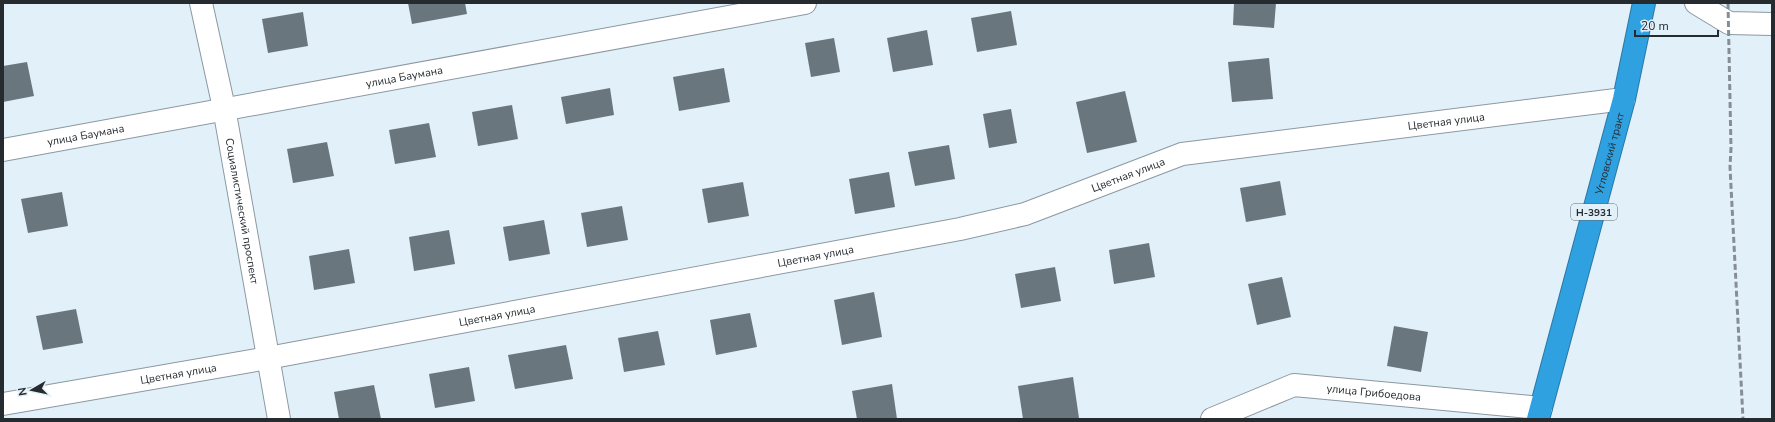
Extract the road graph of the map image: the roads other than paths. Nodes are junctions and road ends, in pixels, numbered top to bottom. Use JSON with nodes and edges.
{"nodes":[{"id":1,"x":201,"y":3,"type":"edge"},
{"id":2,"x":805,"y":3,"type":"edge"},
{"id":3,"x":1644,"y":3,"type":"edge"},
{"id":4,"x":1696,"y":3,"type":"edge"},
{"id":5,"x":1772,"y":24,"type":"edge"},
{"id":6,"x":1624,"y":99,"type":"junction"},
{"id":7,"x":224,"y":108,"type":"junction"},
{"id":8,"x":3,"y":150,"type":"edge"},
{"id":9,"x":268,"y":358,"type":"junction"},
{"id":10,"x":3,"y":404,"type":"edge"},
{"id":11,"x":1540,"y":413,"type":"edge"},
{"id":12,"x":279,"y":419,"type":"edge"},
{"id":13,"x":1212,"y":419,"type":"edge"}],
"edges":[{"from":1,"to":7,"type":"street","name":"Социалистический проспект"},
{"from":2,"to":7,"type":"street","name":"улица Баумана"},
{"from":3,"to":6,"type":"highway","name":"Угловский тракт","number":"Н-3931"},
{"from":4,"to":5,"type":"street"},
{"from":6,"to":9,"type":"street","name":"Цветная улица"},
{"from":6,"to":11,"type":"highway","name":"Угловский тракт","number":"Н-3931"},
{"from":7,"to":8,"type":"street","name":"улица Баумана"},
{"from":7,"to":9,"type":"street","name":"Социалистический проспект"},
{"from":9,"to":10,"type":"street","name":"Цветная улица"},
{"from":9,"to":12,"type":"street","name":"Социалистический проспект"},
{"from":11,"to":13,"type":"street","name":"улица Грибоедова"}]}
